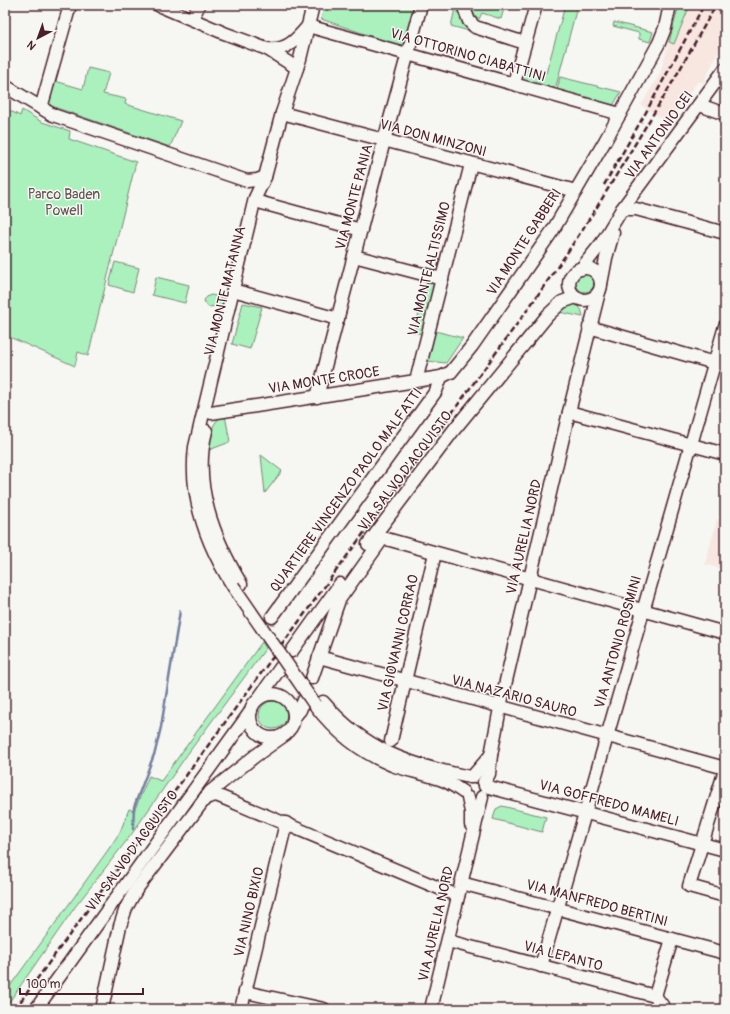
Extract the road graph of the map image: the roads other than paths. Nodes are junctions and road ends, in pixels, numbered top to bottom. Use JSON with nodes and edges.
{"nodes":[{"id":1,"x":70,"y":5,"type":"edge"},
{"id":2,"x":158,"y":5,"type":"edge"},
{"id":3,"x":198,"y":5,"type":"edge"},
{"id":4,"x":313,"y":5,"type":"edge"},
{"id":5,"x":421,"y":5,"type":"edge"},
{"id":6,"x":463,"y":5,"type":"edge"},
{"id":7,"x":536,"y":5,"type":"edge"},
{"id":8,"x":670,"y":5,"type":"edge"},
{"id":9,"x":192,"y":19,"type":"junction"},
{"id":10,"x":308,"y":26,"type":"junction"},
{"id":11,"x":525,"y":43,"type":"junction"},
{"id":12,"x":267,"y":49,"type":"junction"},
{"id":13,"x":408,"y":54,"type":"junction"},
{"id":14,"x":297,"y":68,"type":"junction"},
{"id":15,"x":725,"y":69,"type":"edge"},
{"id":16,"x":514,"y":83,"type":"junction"},
{"id":17,"x":5,"y":86,"type":"edge"},
{"id":18,"x":704,"y":107,"type":"dead end"},
{"id":19,"x":41,"y":108,"type":"junction"},
{"id":20,"x":282,"y":113,"type":"junction"},
{"id":21,"x":620,"y":114,"type":"junction"},
{"id":22,"x":725,"y":114,"type":"edge"},
{"id":23,"x":384,"y":141,"type":"junction"},
{"id":24,"x":471,"y":164,"type":"junction"},
{"id":25,"x":265,"y":177,"type":"junction"},
{"id":26,"x":246,"y":181,"type":"junction"},
{"id":27,"x":576,"y":191,"type":"junction"},
{"id":28,"x":259,"y":201,"type":"junction"},
{"id":29,"x":620,"y":214,"type":"junction"},
{"id":30,"x":361,"y":230,"type":"junction"},
{"id":31,"x":725,"y":233,"type":"edge"},
{"id":32,"x":354,"y":256,"type":"junction"},
{"id":33,"x":581,"y":268,"type":"junction"},
{"id":34,"x":442,"y":278,"type":"junction"},
{"id":35,"x":569,"y":283,"type":"junction"},
{"id":36,"x":600,"y":289,"type":"junction"},
{"id":37,"x":240,"y":292,"type":"junction"},
{"id":38,"x":579,"y":298,"type":"junction"},
{"id":39,"x":548,"y":315,"type":"junction"},
{"id":40,"x":338,"y":319,"type":"junction"},
{"id":41,"x":725,"y":326,"type":"edge"},
{"id":42,"x":589,"y":327,"type":"junction"},
{"id":43,"x":720,"y":364,"type":"edge"},
{"id":44,"x":441,"y":377,"type":"junction"},
{"id":45,"x":416,"y":381,"type":"junction"},
{"id":46,"x":317,"y":396,"type":"junction"},
{"id":47,"x":208,"y":408,"type":"junction"},
{"id":48,"x":569,"y":412,"type":"junction"},
{"id":49,"x":690,"y":444,"type":"junction"},
{"id":50,"x":725,"y":454,"type":"edge"},
{"id":51,"x":435,"y":553,"type":"junction"},
{"id":52,"x":530,"y":578,"type":"junction"},
{"id":53,"x":643,"y":610,"type":"junction"},
{"id":54,"x":272,"y":617,"type":"dead end"},
{"id":55,"x":725,"y":633,"type":"edge"},
{"id":56,"x":292,"y":651,"type":"dead end"},
{"id":57,"x":319,"y":657,"type":"junction"},
{"id":58,"x":312,"y":678,"type":"dead end"},
{"id":59,"x":405,"y":682,"type":"junction"},
{"id":60,"x":283,"y":697,"type":"junction"},
{"id":61,"x":259,"y":698,"type":"junction"},
{"id":62,"x":319,"y":703,"type":"junction"},
{"id":63,"x":500,"y":707,"type":"junction"},
{"id":64,"x":251,"y":711,"type":"junction"},
{"id":65,"x":294,"y":717,"type":"junction"},
{"id":66,"x":256,"y":730,"type":"junction"},
{"id":67,"x":286,"y":734,"type":"junction"},
{"id":68,"x":607,"y":737,"type":"junction"},
{"id":69,"x":231,"y":738,"type":"junction"},
{"id":70,"x":391,"y":740,"type":"dead end"},
{"id":71,"x":490,"y":755,"type":"junction"},
{"id":72,"x":255,"y":756,"type":"junction"},
{"id":73,"x":725,"y":769,"type":"edge"},
{"id":74,"x":232,"y":775,"type":"junction"},
{"id":75,"x":471,"y":777,"type":"junction"},
{"id":76,"x":484,"y":788,"type":"junction"},
{"id":77,"x":466,"y":795,"type":"junction"},
{"id":78,"x":205,"y":798,"type":"junction"},
{"id":79,"x":232,"y":801,"type":"junction"},
{"id":80,"x":584,"y":813,"type":"junction"},
{"id":81,"x":286,"y":823,"type":"junction"},
{"id":82,"x":702,"y":844,"type":"junction"},
{"id":83,"x":469,"y":846,"type":"junction"},
{"id":84,"x":725,"y":850,"type":"edge"},
{"id":85,"x":461,"y":883,"type":"junction"},
{"id":86,"x":458,"y":896,"type":"junction"},
{"id":87,"x":725,"y":896,"type":"edge"},
{"id":88,"x":558,"y":908,"type":"junction"},
{"id":89,"x":672,"y":939,"type":"junction"},
{"id":90,"x":448,"y":941,"type":"junction"},
{"id":91,"x":725,"y":953,"type":"edge"},
{"id":92,"x":541,"y":966,"type":"junction"},
{"id":93,"x":245,"y":992,"type":"junction"},
{"id":94,"x":655,"y":996,"type":"junction"},
{"id":95,"x":36,"y":1009,"type":"edge"},
{"id":96,"x":102,"y":1009,"type":"edge"},
{"id":97,"x":241,"y":1009,"type":"edge"},
{"id":98,"x":324,"y":1009,"type":"edge"},
{"id":99,"x":431,"y":1009,"type":"edge"},
{"id":100,"x":665,"y":1009,"type":"edge"}],
"edges":[{"from":1,"to":19,"type":"street"},
{"from":2,"to":9,"type":"street"},
{"from":3,"to":9,"type":"street"},
{"from":4,"to":10,"type":"street","name":"VIA MONTE MATANNA"},
{"from":5,"to":13,"type":"street","name":"VIA MONTE PANIA"},
{"from":6,"to":11,"type":"street"},
{"from":7,"to":11,"type":"street"},
{"from":8,"to":21,"type":"street"},
{"from":9,"to":12,"type":"street"},
{"from":10,"to":12,"type":"street"},
{"from":10,"to":13,"type":"street","name":"VIA OTTORINO CIABATTINI"},
{"from":10,"to":14,"type":"street","name":"VIA MONTE MATANNA"},
{"from":11,"to":16,"type":"street"},
{"from":12,"to":14,"type":"street"},
{"from":13,"to":16,"type":"street","name":"VIA OTTORINO CIABATTINI"},
{"from":13,"to":23,"type":"street","name":"VIA MONTE PANIA"},
{"from":14,"to":20,"type":"street","name":"VIA MONTE MATANNA"},
{"from":15,"to":29,"type":"street","name":"VIA ANTONIO CEI"},
{"from":16,"to":21,"type":"street","name":"VIA OTTORINO CIABATTINI"},
{"from":17,"to":19,"type":"street"},
{"from":18,"to":22,"type":"street"},
{"from":19,"to":26,"type":"street"},
{"from":20,"to":23,"type":"street","name":"VIA DON MINZONI"},
{"from":20,"to":25,"type":"street","name":"VIA MONTE MATANNA"},
{"from":21,"to":27,"type":"street","name":"VIA MONTE GABBERI"},
{"from":23,"to":24,"type":"street","name":"VIA DON MINZONI"},
{"from":23,"to":30,"type":"street","name":"VIA MONTE PANIA"},
{"from":24,"to":27,"type":"street","name":"VIA DON MINZONI"},
{"from":24,"to":34,"type":"street","name":"VIA MONTE ALTISSIMO"},
{"from":25,"to":26,"type":"street"},
{"from":25,"to":28,"type":"street","name":"VIA MONTE MATANNA"},
{"from":26,"to":28,"type":"street"},
{"from":27,"to":44,"type":"street","name":"VIA MONTE GABBERI"},
{"from":28,"to":30,"type":"street"},
{"from":28,"to":37,"type":"street","name":"VIA MONTE MATANNA"},
{"from":28,"to":47,"type":"street","name":"VIA MONTE MATANNA"},
{"from":29,"to":31,"type":"street"},
{"from":29,"to":33,"type":"street","name":"VIA ANTONIO CEI"},
{"from":29,"to":36,"type":"street","name":"VIA ANTONIO CEI"},
{"from":30,"to":32,"type":"street","name":"VIA MONTE PANIA"},
{"from":32,"to":34,"type":"street"},
{"from":32,"to":40,"type":"street","name":"VIA MONTE PANIA"},
{"from":33,"to":35,"type":"street"},
{"from":33,"to":36,"type":"street"},
{"from":34,"to":45,"type":"street","name":"VIA MONTE ALTISSIMO"},
{"from":35,"to":38,"type":"street"},
{"from":35,"to":39,"type":"street","name":"VIA SALVO D'ACQUISTO"},
{"from":36,"to":38,"type":"street"},
{"from":36,"to":42,"type":"street","name":"VIA AURELIA NORD"},
{"from":37,"to":40,"type":"street"},
{"from":37,"to":47,"type":"street","name":"VIA MONTE MATANNA"},
{"from":38,"to":39,"type":"street","name":"VIA SALVO D'ACQUISTO"},
{"from":38,"to":42,"type":"street","name":"VIA AURELIA NORD"},
{"from":39,"to":56,"type":"street","name":"VIA SALVO D'ACQUISTO"},
{"from":40,"to":46,"type":"street","name":"VIA MONTE PANIA"},
{"from":41,"to":43,"type":"street","name":"VIA ANTONIO ROSMINI"},
{"from":42,"to":43,"type":"street"},
{"from":42,"to":48,"type":"street","name":"VIA AURELIA NORD"},
{"from":43,"to":49,"type":"street","name":"VIA ANTONIO ROSMINI"},
{"from":44,"to":45,"type":"street","name":"VIA MONTE CROCE"},
{"from":44,"to":54,"type":"street","name":"QUARTIERE VINCENZO PAOLO MALFATTI"},
{"from":45,"to":46,"type":"street","name":"VIA MONTE CROCE"},
{"from":46,"to":47,"type":"street","name":"VIA MONTE CROCE"},
{"from":47,"to":62,"type":"street"},
{"from":48,"to":49,"type":"street"},
{"from":48,"to":52,"type":"street","name":"VIA AURELIA NORD"},
{"from":49,"to":50,"type":"street"},
{"from":49,"to":53,"type":"street","name":"VIA ANTONIO ROSMINI"},
{"from":51,"to":52,"type":"street"},
{"from":51,"to":57,"type":"street"},
{"from":51,"to":59,"type":"street","name":"VIA GIOVANNI CORRAO"},
{"from":52,"to":53,"type":"street"},
{"from":52,"to":63,"type":"street","name":"VIA AURELIA NORD"},
{"from":53,"to":55,"type":"street"},
{"from":53,"to":68,"type":"street","name":"VIA ANTONIO ROSMINI"},
{"from":57,"to":58,"type":"street"},
{"from":57,"to":59,"type":"street","name":"VIA NAZARIO SAURO"},
{"from":59,"to":63,"type":"street","name":"VIA NAZARIO SAURO"},
{"from":59,"to":70,"type":"street","name":"VIA GIOVANNI CORRAO"},
{"from":60,"to":61,"type":"street"},
{"from":60,"to":61,"type":"street","name":"VIA SALVO D'ACQUISTO"},
{"from":60,"to":65,"type":"street","name":"VIA SALVO D'ACQUISTO"},
{"from":60,"to":65,"type":"street"},
{"from":61,"to":64,"type":"street","name":"VIA SALVO D'ACQUISTO"},
{"from":62,"to":75,"type":"street"},
{"from":62,"to":77,"type":"street"},
{"from":63,"to":68,"type":"street","name":"VIA NAZARIO SAURO"},
{"from":63,"to":71,"type":"street","name":"VIA AURELIA NORD"},
{"from":64,"to":66,"type":"street"},
{"from":64,"to":69,"type":"street","name":"VIA SALVO D'ACQUISTO"},
{"from":65,"to":67,"type":"street"},
{"from":66,"to":67,"type":"street"},
{"from":66,"to":69,"type":"street"},
{"from":66,"to":72,"type":"street"},
{"from":67,"to":72,"type":"street"},
{"from":68,"to":73,"type":"street","name":"VIA NAZARIO SAURO"},
{"from":68,"to":80,"type":"street","name":"VIA ANTONIO ROSMINI"},
{"from":69,"to":95,"type":"street","name":"VIA SALVO D'ACQUISTO"},
{"from":71,"to":75,"type":"street","name":"VIA AURELIA NORD"},
{"from":71,"to":76,"type":"street","name":"VIA AURELIA NORD"},
{"from":72,"to":74,"type":"street"},
{"from":73,"to":82,"type":"street"},
{"from":74,"to":78,"type":"street"},
{"from":74,"to":79,"type":"street"},
{"from":75,"to":76,"type":"street"},
{"from":75,"to":77,"type":"street"},
{"from":76,"to":77,"type":"street"},
{"from":76,"to":80,"type":"street","name":"VIA GOFFREDO MAMELI"},
{"from":76,"to":83,"type":"street","name":"VIA AURELIA NORD"},
{"from":77,"to":83,"type":"street","name":"VIA AURELIA NORD"},
{"from":78,"to":79,"type":"street"},
{"from":78,"to":96,"type":"street"},
{"from":79,"to":81,"type":"street"},
{"from":80,"to":82,"type":"street","name":"VIA GOFFREDO MAMELI"},
{"from":80,"to":88,"type":"street","name":"VIA ANTONIO ROSMINI"},
{"from":81,"to":86,"type":"street"},
{"from":81,"to":93,"type":"street","name":"VIA NINO BIXIO"},
{"from":82,"to":84,"type":"street","name":"VIA GOFFREDO MAMELI"},
{"from":82,"to":87,"type":"street"},
{"from":83,"to":85,"type":"street","name":"VIA AURELIA NORD"},
{"from":85,"to":86,"type":"street","name":"VIA AURELIA NORD"},
{"from":85,"to":88,"type":"street","name":"VIA MANFREDO BERTINI"},
{"from":86,"to":90,"type":"street","name":"VIA AURELIA NORD"},
{"from":88,"to":89,"type":"street","name":"VIA MANFREDO BERTINI"},
{"from":88,"to":92,"type":"street","name":"VIA ANTONIO ROSMINI"},
{"from":89,"to":91,"type":"street","name":"VIA MANFREDO BERTINI"},
{"from":89,"to":94,"type":"street"},
{"from":90,"to":92,"type":"street","name":"VIA LEPANTO"},
{"from":90,"to":99,"type":"street","name":"VIA AURELIA NORD"},
{"from":92,"to":94,"type":"street","name":"VIA LEPANTO"},
{"from":93,"to":97,"type":"street","name":"VIA NINO BIXIO"},
{"from":93,"to":98,"type":"street"},
{"from":94,"to":100,"type":"street"}]}
